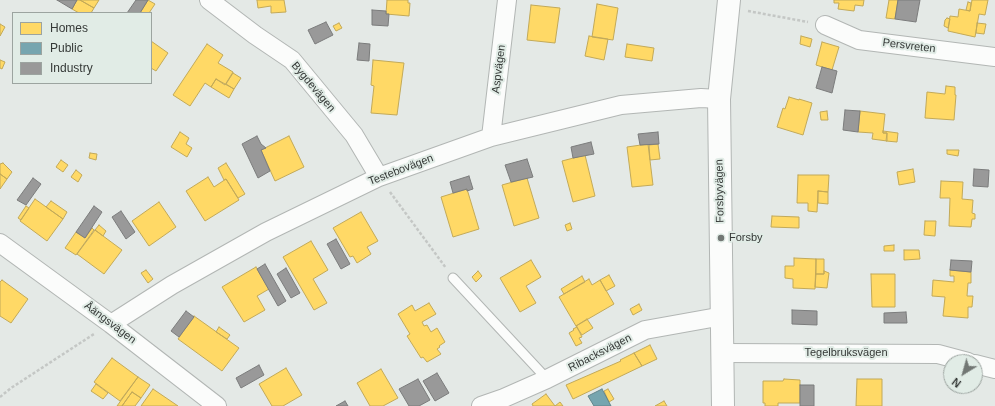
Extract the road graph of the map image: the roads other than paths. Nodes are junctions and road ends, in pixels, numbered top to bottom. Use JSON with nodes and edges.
{"nodes":[{"id":1,"x":507,"y":0,"type":"edge"},
{"id":2,"x":212,"y":1,"type":"edge"},
{"id":3,"x":728,"y":4,"type":"edge"},
{"id":4,"x":825,"y":25,"type":"road end"},
{"id":5,"x":995,"y":57,"type":"edge"},
{"id":6,"x":719,"y":99,"type":"junction"},
{"id":7,"x":491,"y":137,"type":"junction"},
{"id":8,"x":379,"y":177,"type":"junction"},
{"id":9,"x":0,"y":243,"type":"edge"},
{"id":10,"x":453,"y":278,"type":"road end"},
{"id":11,"x":723,"y":316,"type":"junction"},
{"id":12,"x":111,"y":324,"type":"junction"},
{"id":13,"x":724,"y":352,"type":"junction"},
{"id":14,"x":943,"y":355,"type":"edge"},
{"id":15,"x":983,"y":366,"type":"edge"},
{"id":16,"x":995,"y":369,"type":"edge"},
{"id":17,"x":547,"y":379,"type":"junction"},
{"id":18,"x":217,"y":406,"type":"edge"},
{"id":19,"x":481,"y":406,"type":"edge"},
{"id":20,"x":723,"y":406,"type":"edge"}],
"edges":[{"from":1,"to":7,"type":"street","name":"Aspvägen"},
{"from":2,"to":8,"type":"street","name":"Bygdevägen"},
{"from":3,"to":6,"type":"street","name":"Forsbyvägen"},
{"from":4,"to":5,"type":"street","name":"Persvreten"},
{"from":6,"to":7,"type":"street","name":"Testebovägen"},
{"from":6,"to":11,"type":"street","name":"Forsbyvägen"},
{"from":7,"to":8,"type":"street","name":"Testebovägen"},
{"from":8,"to":12,"type":"street","name":"Testebovägen"},
{"from":9,"to":12,"type":"street","name":"Åängsvägen"},
{"from":10,"to":17,"type":"lane"},
{"from":11,"to":13,"type":"street","name":"Forsbyvägen"},
{"from":11,"to":17,"type":"street","name":"Ribacksvägen"},
{"from":12,"to":18,"type":"street","name":"Åängsvägen"},
{"from":13,"to":14,"type":"street","name":"Tegelbruksvägen"},
{"from":13,"to":20,"type":"street","name":"Forsbyvägen"},
{"from":15,"to":16,"type":"street"},
{"from":17,"to":19,"type":"street","name":"Ribacksvägen"}]}
